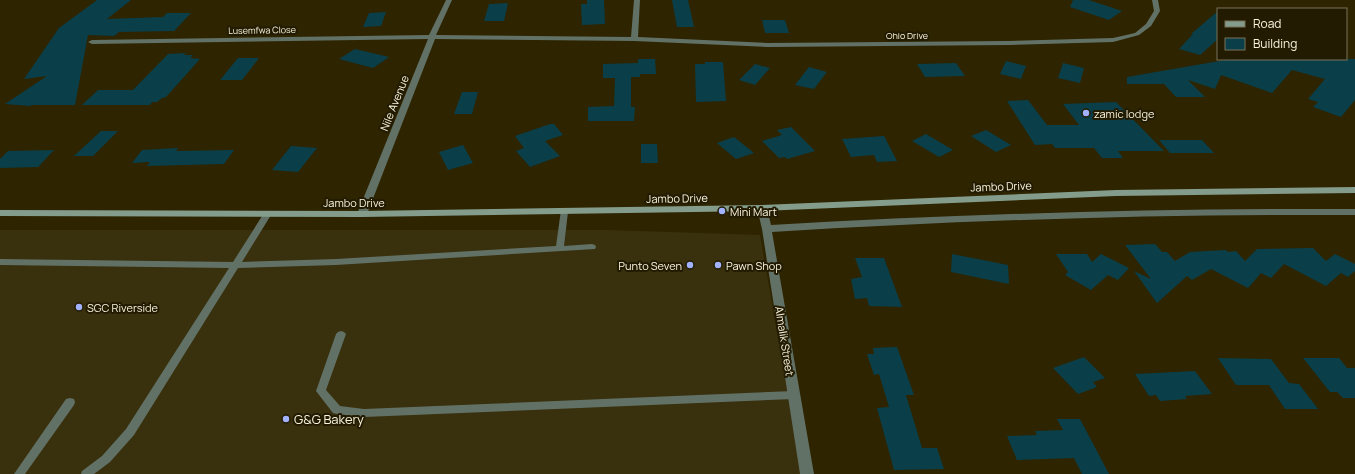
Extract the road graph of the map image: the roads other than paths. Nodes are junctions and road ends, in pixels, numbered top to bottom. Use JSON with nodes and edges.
{"nodes":[{"id":1,"x":449,"y":0,"type":"edge"},
{"id":2,"x":637,"y":0,"type":"edge"},
{"id":3,"x":1155,"y":0,"type":"edge"},
{"id":4,"x":432,"y":37,"type":"junction"},
{"id":5,"x":634,"y":39,"type":"junction"},
{"id":6,"x":92,"y":42,"type":"dead end"},
{"id":7,"x":1355,"y":190,"type":"edge"},
{"id":8,"x":762,"y":208,"type":"junction"},
{"id":9,"x":564,"y":212,"type":"junction"},
{"id":10,"x":1355,"y":212,"type":"edge"},
{"id":11,"x":0,"y":214,"type":"edge"},
{"id":12,"x":267,"y":214,"type":"junction"},
{"id":13,"x":362,"y":214,"type":"junction"},
{"id":14,"x":767,"y":229,"type":"junction"},
{"id":15,"x":592,"y":247,"type":"dead end"},
{"id":16,"x":560,"y":248,"type":"junction"},
{"id":17,"x":0,"y":262,"type":"edge"},
{"id":18,"x":234,"y":265,"type":"junction"},
{"id":19,"x":341,"y":334,"type":"dead end"},
{"id":20,"x":794,"y":395,"type":"junction"},
{"id":21,"x":70,"y":402,"type":"dead end"},
{"id":22,"x":19,"y":474,"type":"edge"},
{"id":23,"x":86,"y":474,"type":"edge"},
{"id":24,"x":807,"y":474,"type":"edge"}],
"edges":[{"from":1,"to":4,"type":"street","name":"Nile Avenue"},
{"from":2,"to":5,"type":"street"},
{"from":3,"to":5,"type":"street","name":"Ohio Drive"},
{"from":4,"to":5,"type":"street","name":"Ohio Drive"},
{"from":4,"to":6,"type":"street","name":"Lusemfwa Close"},
{"from":4,"to":13,"type":"street","name":"Nile Avenue"},
{"from":7,"to":8,"type":"main road","name":"Jambo Drive"},
{"from":8,"to":9,"type":"main road","name":"Jambo Drive"},
{"from":8,"to":14,"type":"street","name":"Almalik Street"},
{"from":9,"to":13,"type":"main road","name":"Jambo Drive"},
{"from":9,"to":16,"type":"lane"},
{"from":10,"to":14,"type":"street"},
{"from":11,"to":12,"type":"main road","name":"Jambo Drive"},
{"from":12,"to":13,"type":"main road","name":"Jambo Drive"},
{"from":12,"to":18,"type":"lane"},
{"from":14,"to":20,"type":"street","name":"Almalik Street"},
{"from":15,"to":16,"type":"lane"},
{"from":16,"to":18,"type":"lane"},
{"from":17,"to":18,"type":"lane"},
{"from":18,"to":23,"type":"lane"},
{"from":19,"to":20,"type":"lane"},
{"from":20,"to":24,"type":"street","name":"Almalik Street"},
{"from":21,"to":22,"type":"lane"}]}
